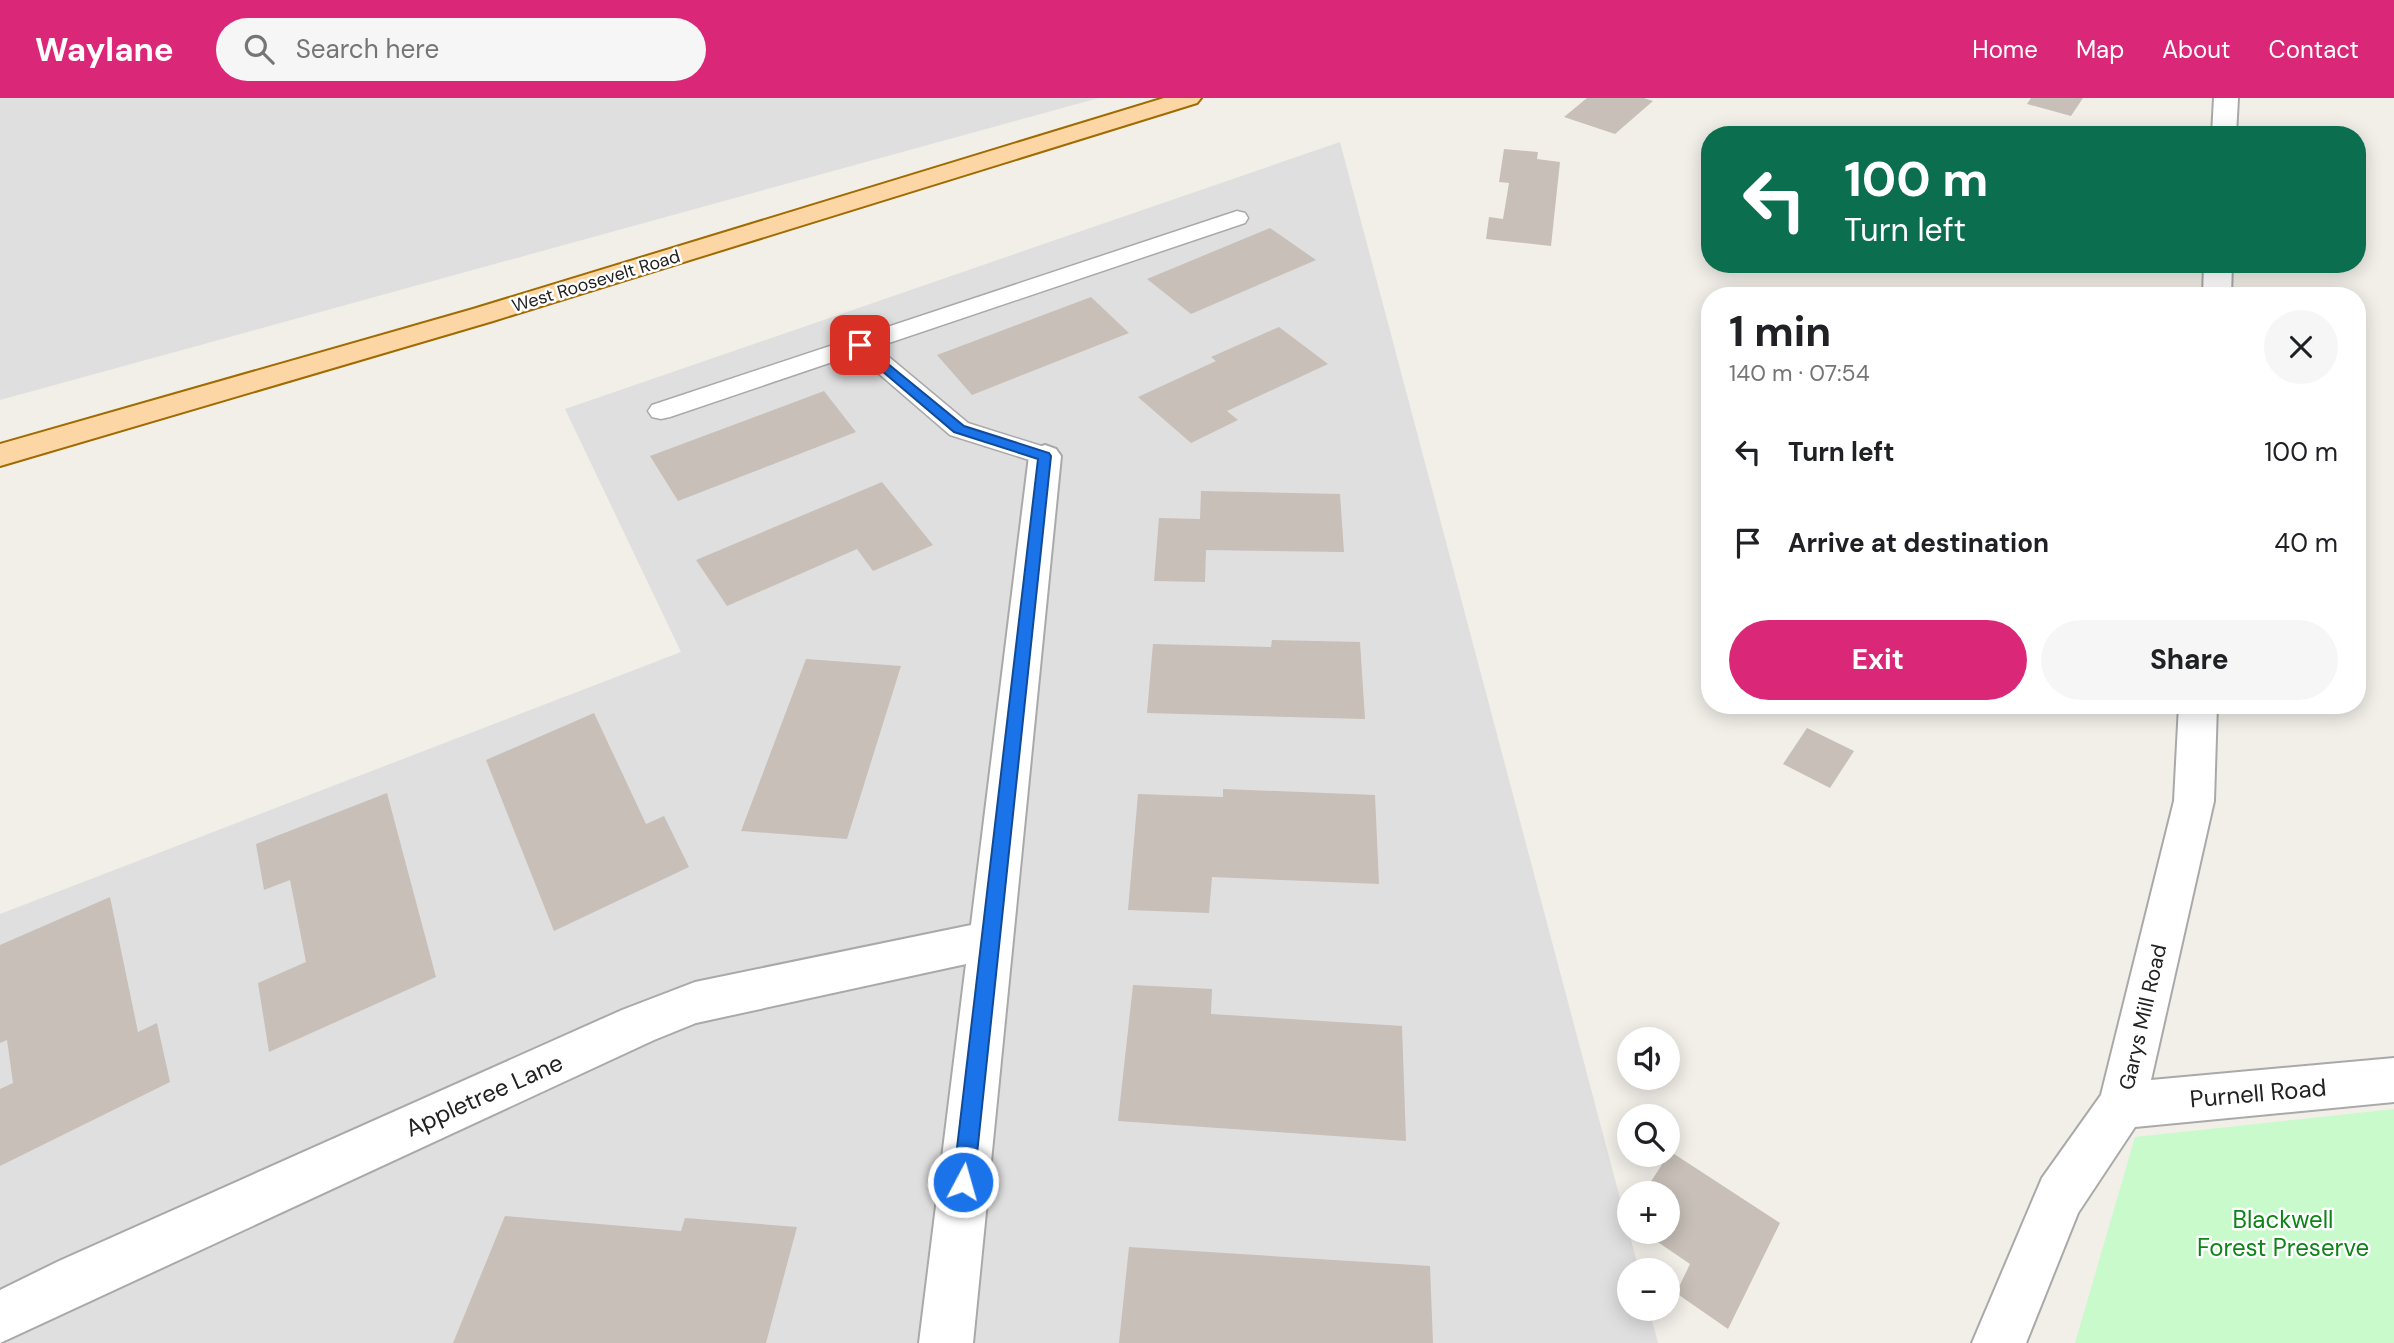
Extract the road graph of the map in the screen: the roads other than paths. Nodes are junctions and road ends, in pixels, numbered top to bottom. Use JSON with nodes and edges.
{"nodes":[{"id":1,"x":1189,"y":98,"type":"edge"},
{"id":2,"x":2226,"y":98,"type":"edge"},
{"id":3,"x":2224,"y":126,"type":"edge"},
{"id":4,"x":1237,"y":218,"type":"dead end"},
{"id":5,"x":860,"y":345,"type":"junction"},
{"id":6,"x":661,"y":411,"type":"dead end"},
{"id":7,"x":0,"y":455,"type":"edge"},
{"id":8,"x":1045,"y":456,"type":"joint"},
{"id":9,"x":2198,"y":714,"type":"edge"},
{"id":10,"x":990,"y":940,"type":"junction"},
{"id":11,"x":2394,"y":1080,"type":"edge"},
{"id":12,"x":2122,"y":1105,"type":"junction"},
{"id":13,"x":0,"y":1318,"type":"edge"},
{"id":14,"x":946,"y":1343,"type":"edge"},
{"id":15,"x":1999,"y":1343,"type":"edge"}],
"edges":[{"from":1,"to":7,"type":"main road","name":"West Roosevelt Road"},
{"from":2,"to":3,"type":"street"},
{"from":4,"to":5,"type":"lane"},
{"from":5,"to":6,"type":"lane"},
{"from":5,"to":8,"type":"lane"},
{"from":8,"to":10,"type":"street"},
{"from":9,"to":12,"type":"street","name":"Garys Mill Road"},
{"from":10,"to":13,"type":"street","name":"Appletree Lane"},
{"from":10,"to":14,"type":"street"},
{"from":11,"to":12,"type":"street","name":"Purnell Road"},
{"from":12,"to":15,"type":"street","name":"Garys Mill Road"}]}
